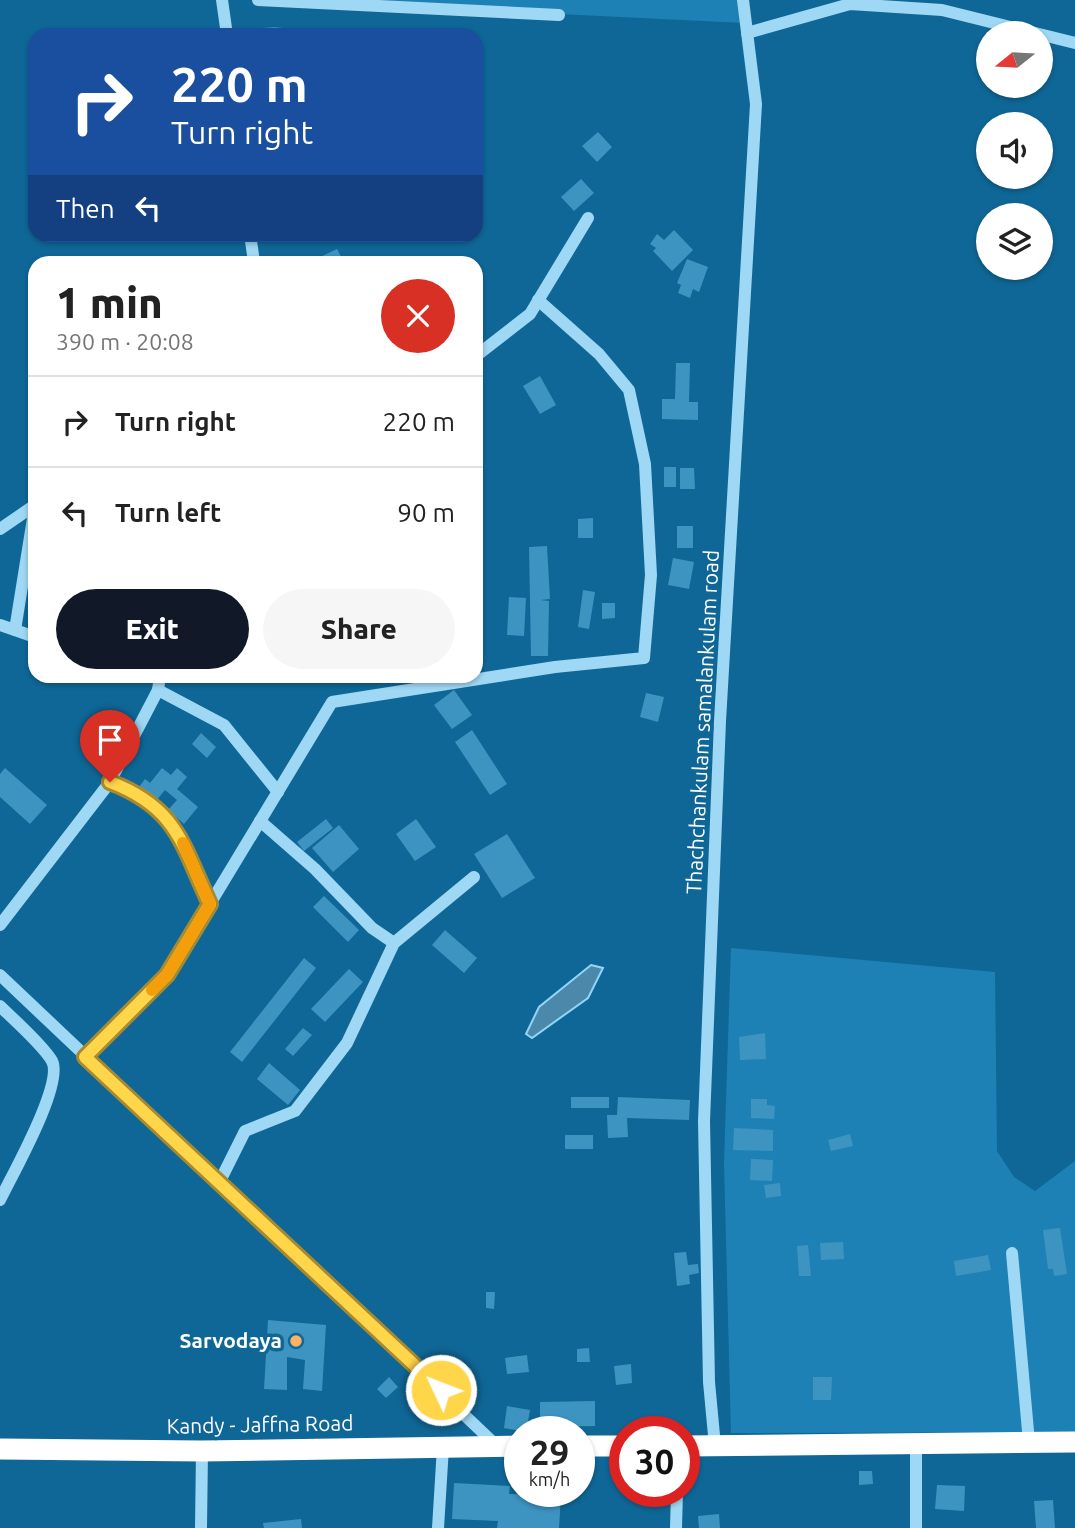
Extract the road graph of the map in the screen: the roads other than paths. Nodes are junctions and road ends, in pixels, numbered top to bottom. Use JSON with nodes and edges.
{"nodes":[{"id":1,"x":222,"y":0,"type":"edge"},
{"id":2,"x":257,"y":0,"type":"edge"},
{"id":3,"x":743,"y":0,"type":"edge"},
{"id":4,"x":559,"y":15,"type":"dead end"},
{"id":5,"x":226,"y":28,"type":"edge"},
{"id":6,"x":747,"y":33,"type":"junction"},
{"id":7,"x":1075,"y":43,"type":"edge"},
{"id":8,"x":588,"y":218,"type":"dead end"},
{"id":9,"x":538,"y":300,"type":"junction"},
{"id":10,"x":483,"y":351,"type":"edge"},
{"id":11,"x":28,"y":510,"type":"edge"},
{"id":12,"x":0,"y":529,"type":"edge"},
{"id":13,"x":28,"y":549,"type":"edge"},
{"id":14,"x":0,"y":625,"type":"edge"},
{"id":15,"x":15,"y":630,"type":"junction"},
{"id":16,"x":28,"y":634,"type":"edge"},
{"id":17,"x":483,"y":676,"type":"edge"},
{"id":18,"x":159,"y":683,"type":"edge"},
{"id":19,"x":434,"y":683,"type":"edge"},
{"id":20,"x":158,"y":690,"type":"junction"},
{"id":21,"x":110,"y":782,"type":"junction"},
{"id":22,"x":278,"y":792,"type":"junction"},
{"id":23,"x":260,"y":821,"type":"junction"},
{"id":24,"x":474,"y":877,"type":"dead end"},
{"id":25,"x":210,"y":904,"type":"junction"},
{"id":26,"x":0,"y":925,"type":"edge"},
{"id":27,"x":394,"y":943,"type":"junction"},
{"id":28,"x":0,"y":975,"type":"edge"},
{"id":29,"x":0,"y":1006,"type":"edge"},
{"id":30,"x":85,"y":1057,"type":"junction"},
{"id":31,"x":219,"y":1183,"type":"junction"},
{"id":32,"x":0,"y":1200,"type":"edge"},
{"id":33,"x":1012,"y":1253,"type":"dead end"},
{"id":34,"x":1030,"y":1442,"type":"junction"},
{"id":35,"x":1075,"y":1442,"type":"edge"},
{"id":36,"x":916,"y":1444,"type":"junction"},
{"id":37,"x":498,"y":1446,"type":"junction"},
{"id":38,"x":504,"y":1446,"type":"edge"},
{"id":39,"x":700,"y":1446,"type":"edge"},
{"id":40,"x":715,"y":1446,"type":"junction"},
{"id":41,"x":443,"y":1447,"type":"junction"},
{"id":42,"x":0,"y":1449,"type":"edge"},
{"id":43,"x":202,"y":1451,"type":"junction"},
{"id":44,"x":677,"y":1507,"type":"edge"},
{"id":45,"x":201,"y":1528,"type":"edge"},
{"id":46,"x":438,"y":1528,"type":"edge"},
{"id":47,"x":676,"y":1528,"type":"edge"},
{"id":48,"x":916,"y":1528,"type":"edge"}],
"edges":[{"from":1,"to":5,"type":"street"},
{"from":2,"to":4,"type":"street"},
{"from":3,"to":6,"type":"street","name":"Thachchankulam samalankulam road"},
{"from":6,"to":7,"type":"street"},
{"from":6,"to":40,"type":"street","name":"Thachchankulam samalankulam road"},
{"from":8,"to":9,"type":"street"},
{"from":9,"to":10,"type":"street"},
{"from":9,"to":17,"type":"street"},
{"from":11,"to":12,"type":"street"},
{"from":13,"to":15,"type":"street"},
{"from":14,"to":15,"type":"street"},
{"from":15,"to":16,"type":"street"},
{"from":18,"to":20,"type":"street"},
{"from":19,"to":22,"type":"street"},
{"from":20,"to":21,"type":"street"},
{"from":20,"to":22,"type":"street"},
{"from":21,"to":25,"type":"street"},
{"from":21,"to":26,"type":"street"},
{"from":22,"to":23,"type":"street"},
{"from":23,"to":25,"type":"street"},
{"from":23,"to":27,"type":"street"},
{"from":24,"to":27,"type":"street"},
{"from":25,"to":30,"type":"street"},
{"from":27,"to":31,"type":"street"},
{"from":28,"to":30,"type":"street"},
{"from":29,"to":32,"type":"street"},
{"from":30,"to":31,"type":"street"},
{"from":31,"to":37,"type":"street"},
{"from":33,"to":34,"type":"street"},
{"from":34,"to":35,"type":"highway"},
{"from":34,"to":36,"type":"highway"},
{"from":36,"to":40,"type":"highway"},
{"from":36,"to":48,"type":"street"},
{"from":37,"to":38,"type":"highway","name":"Kandy - Jaffna Road"},
{"from":37,"to":41,"type":"highway","name":"Kandy - Jaffna Road"},
{"from":39,"to":40,"type":"highway"},
{"from":41,"to":43,"type":"highway","name":"Kandy - Jaffna Road"},
{"from":41,"to":46,"type":"street"},
{"from":42,"to":43,"type":"highway","name":"Kandy - Jaffna Road"},
{"from":43,"to":45,"type":"street"},
{"from":44,"to":47,"type":"street"}]}
